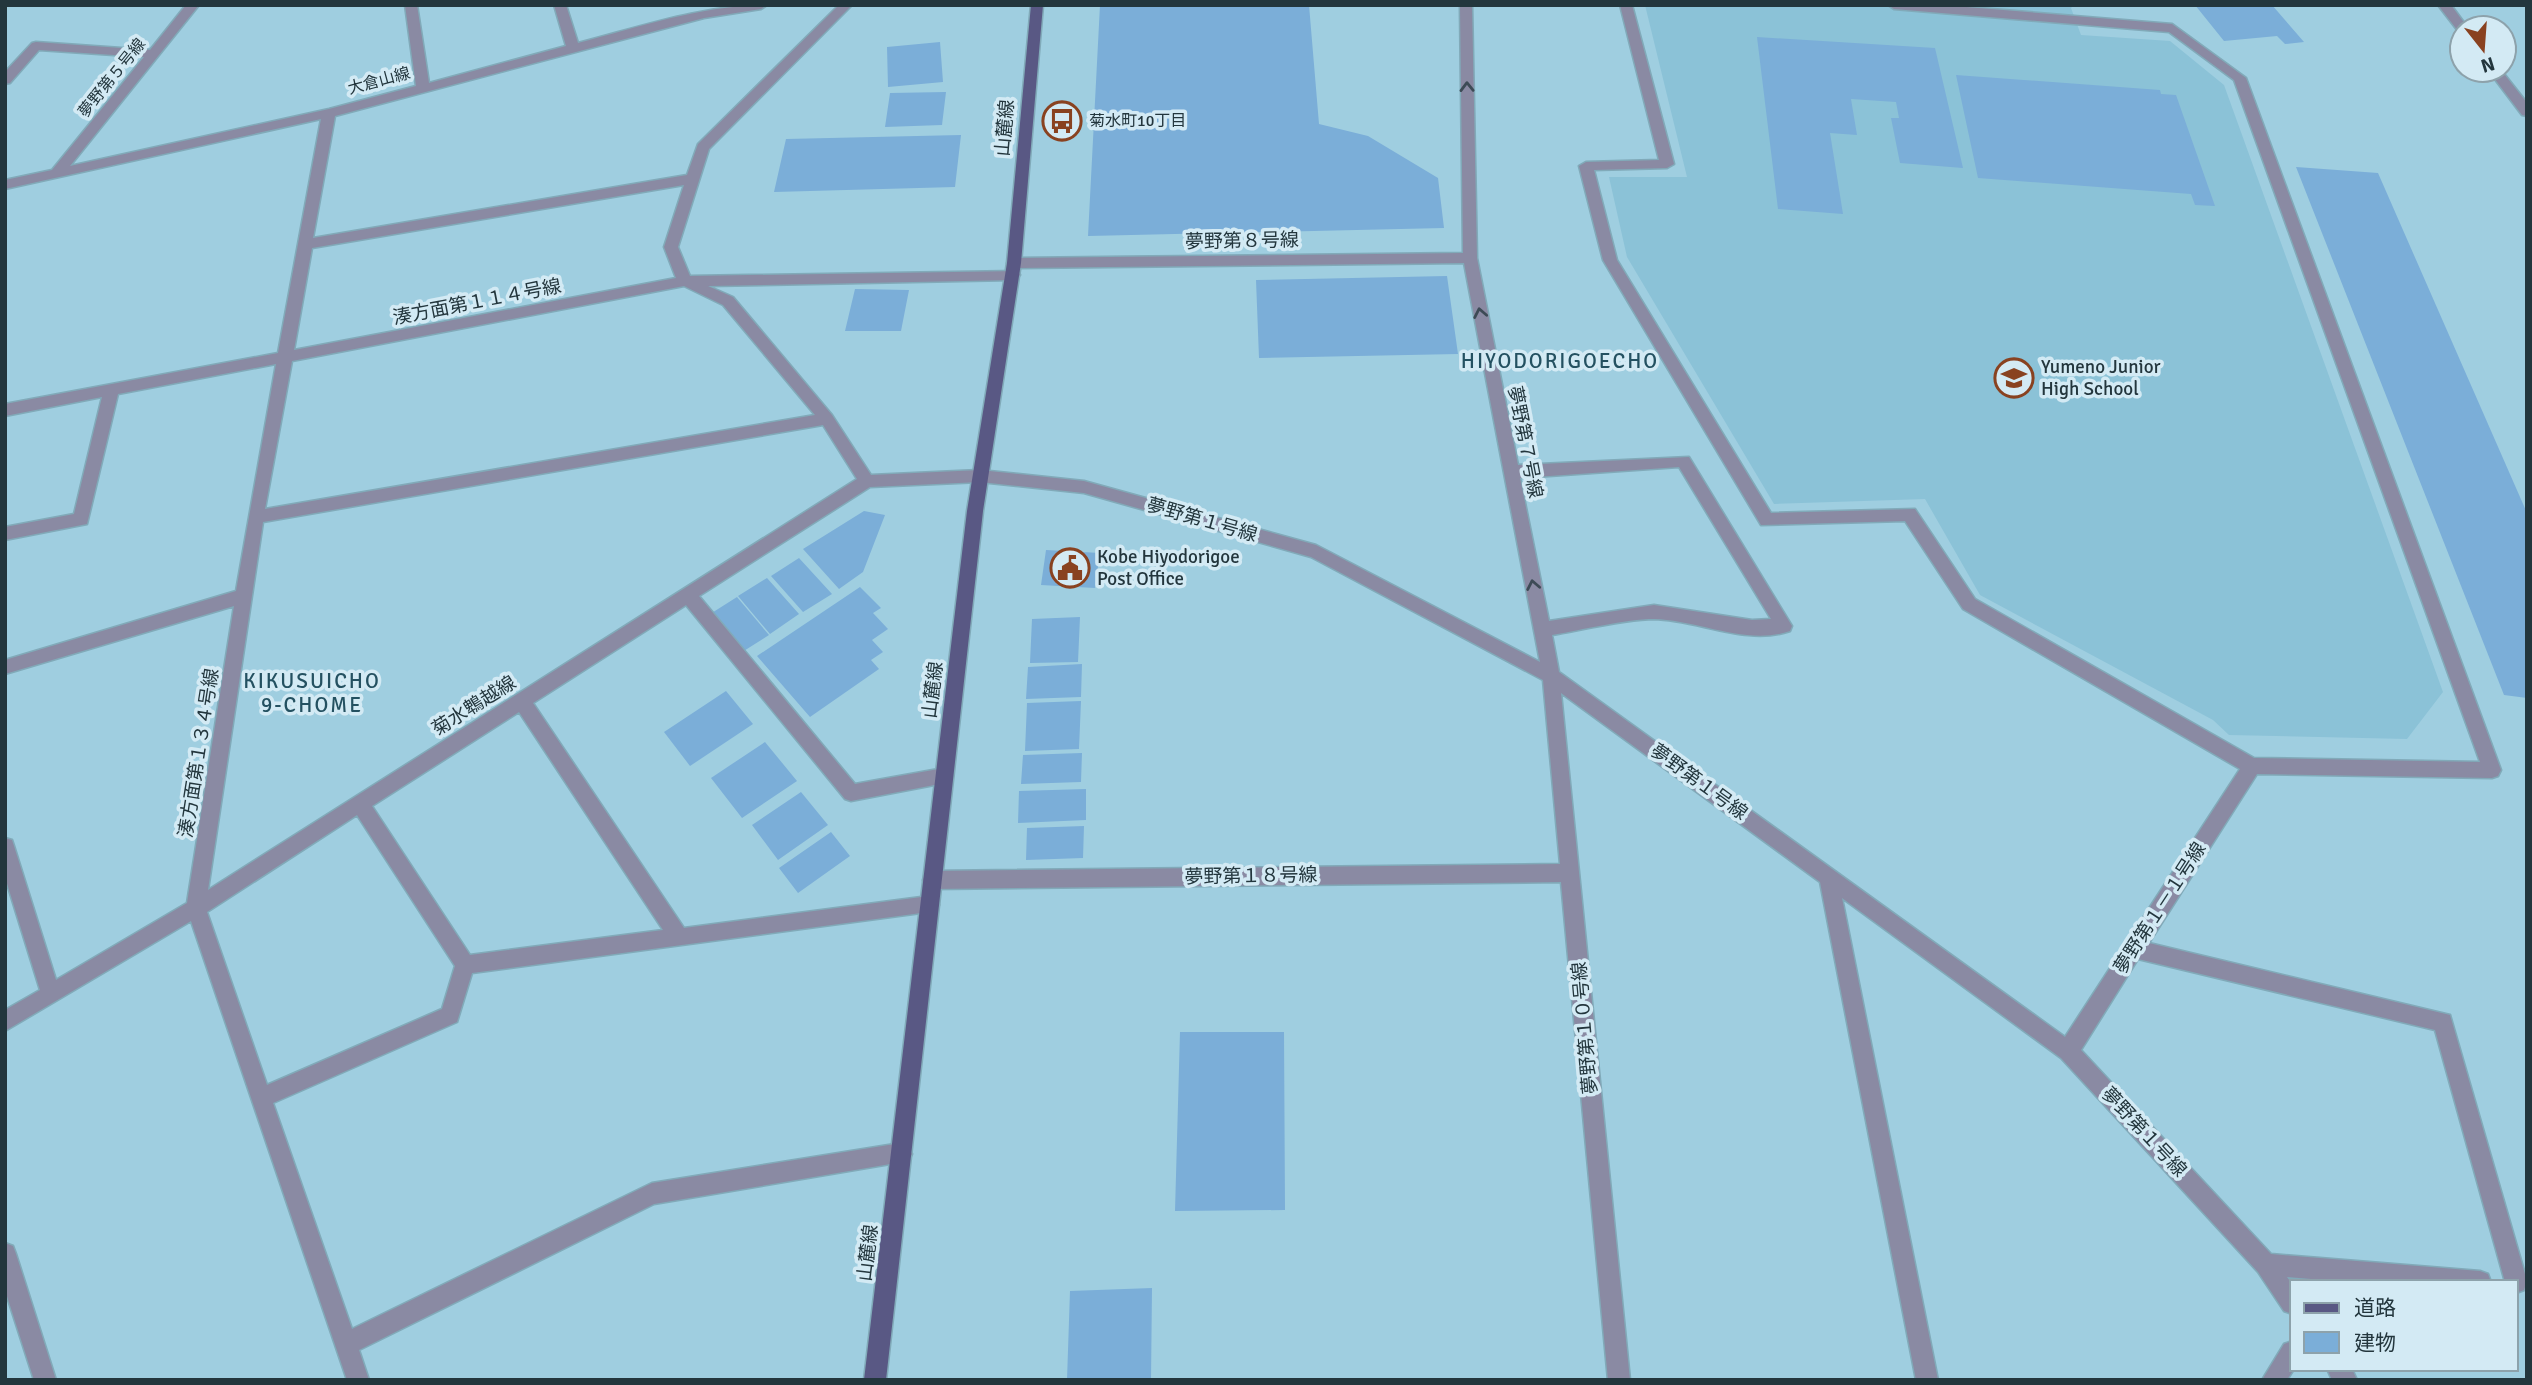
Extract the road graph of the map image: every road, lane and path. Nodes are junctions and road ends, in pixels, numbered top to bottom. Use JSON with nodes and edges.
{"nodes":[{"id":1,"x":193,"y":5,"type":"edge"},
{"id":2,"x":411,"y":5,"type":"edge"},
{"id":3,"x":560,"y":5,"type":"edge"},
{"id":4,"x":761,"y":5,"type":"edge"},
{"id":5,"x":846,"y":5,"type":"edge"},
{"id":6,"x":1037,"y":5,"type":"edge"},
{"id":7,"x":1466,"y":5,"type":"edge"},
{"id":8,"x":1626,"y":5,"type":"edge"},
{"id":9,"x":1894,"y":5,"type":"edge"},
{"id":10,"x":701,"y":10,"type":"edge"},
{"id":11,"x":2106,"y":13,"type":"edge"},
{"id":12,"x":573,"y":47,"type":"junction"},
{"id":13,"x":154,"y":54,"type":"junction"},
{"id":14,"x":5,"y":80,"type":"edge"},
{"id":15,"x":2505,"y":84,"type":"edge"},
{"id":16,"x":423,"y":87,"type":"junction"},
{"id":17,"x":2527,"y":112,"type":"edge"},
{"id":18,"x":329,"y":113,"type":"junction"},
{"id":19,"x":57,"y":173,"type":"junction"},
{"id":20,"x":693,"y":180,"type":"junction"},
{"id":21,"x":5,"y":184,"type":"edge"},
{"id":22,"x":306,"y":244,"type":"junction"},
{"id":23,"x":1469,"y":258,"type":"junction"},
{"id":24,"x":1014,"y":269,"type":"junction"},
{"id":25,"x":685,"y":281,"type":"junction"},
{"id":26,"x":286,"y":359,"type":"junction"},
{"id":27,"x":111,"y":390,"type":"junction"},
{"id":28,"x":5,"y":410,"type":"edge"},
{"id":29,"x":827,"y":419,"type":"junction"},
{"id":30,"x":1511,"y":472,"type":"junction"},
{"id":31,"x":979,"y":476,"type":"junction"},
{"id":32,"x":867,"y":481,"type":"junction"},
{"id":33,"x":256,"y":517,"type":"junction"},
{"id":34,"x":5,"y":534,"type":"edge"},
{"id":35,"x":688,"y":595,"type":"junction"},
{"id":36,"x":244,"y":596,"type":"junction"},
{"id":37,"x":1542,"y":629,"type":"junction"},
{"id":38,"x":5,"y":667,"type":"edge"},
{"id":39,"x":1551,"y":676,"type":"junction"},
{"id":40,"x":522,"y":701,"type":"junction"},
{"id":41,"x":2252,"y":766,"type":"junction"},
{"id":42,"x":944,"y":776,"type":"junction"},
{"id":43,"x":360,"y":804,"type":"junction"},
{"id":44,"x":5,"y":846,"type":"edge"},
{"id":45,"x":1570,"y":873,"type":"junction"},
{"id":46,"x":1828,"y":875,"type":"junction"},
{"id":47,"x":932,"y":880,"type":"junction"},
{"id":48,"x":929,"y":905,"type":"junction"},
{"id":49,"x":196,"y":908,"type":"junction"},
{"id":50,"x":679,"y":937,"type":"junction"},
{"id":51,"x":2134,"y":949,"type":"junction"},
{"id":52,"x":465,"y":965,"type":"junction"},
{"id":53,"x":51,"y":994,"type":"junction"},
{"id":54,"x":5,"y":1021,"type":"edge"},
{"id":55,"x":2068,"y":1051,"type":"junction"},
{"id":56,"x":261,"y":1098,"type":"junction"},
{"id":57,"x":901,"y":1154,"type":"junction"},
{"id":58,"x":5,"y":1254,"type":"edge"},
{"id":59,"x":2266,"y":1264,"type":"junction"},
{"id":60,"x":2456,"y":1280,"type":"edge"},
{"id":61,"x":2515,"y":1280,"type":"edge"},
{"id":62,"x":2290,"y":1300,"type":"edge"},
{"id":63,"x":345,"y":1344,"type":"junction"},
{"id":64,"x":2290,"y":1355,"type":"edge"},
{"id":65,"x":45,"y":1380,"type":"edge"},
{"id":66,"x":358,"y":1380,"type":"edge"},
{"id":67,"x":875,"y":1380,"type":"edge"},
{"id":68,"x":1619,"y":1380,"type":"edge"},
{"id":69,"x":1927,"y":1380,"type":"edge"},
{"id":70,"x":2273,"y":1380,"type":"edge"}],
"edges":[{"from":1,"to":13,"type":"street","name":"夢野第５号線"},
{"from":2,"to":16,"type":"street"},
{"from":3,"to":12,"type":"street"},
{"from":4,"to":10,"type":"street","name":"大倉山線"},
{"from":5,"to":20,"type":"street"},
{"from":6,"to":24,"type":"main road","name":"山麓線"},
{"from":23,"to":7,"type":"street","name":"夢野第７号線","one_way":true},
{"from":8,"to":41,"type":"street"},
{"from":9,"to":11,"type":"street"},
{"from":10,"to":12,"type":"street","name":"大倉山線"},
{"from":11,"to":41,"type":"street"},
{"from":12,"to":16,"type":"street","name":"大倉山線"},
{"from":13,"to":14,"type":"street"},
{"from":13,"to":19,"type":"street","name":"夢野第５号線"},
{"from":15,"to":17,"type":"street"},
{"from":16,"to":18,"type":"street","name":"大倉山線"},
{"from":18,"to":19,"type":"street","name":"大倉山線"},
{"from":18,"to":22,"type":"street","name":"湊方面第１３４号線"},
{"from":19,"to":21,"type":"street","name":"大倉山線"},
{"from":20,"to":22,"type":"street"},
{"from":20,"to":25,"type":"street"},
{"from":22,"to":26,"type":"street","name":"湊方面第１３４号線"},
{"from":23,"to":24,"type":"street","name":"夢野第８号線"},
{"from":30,"to":23,"type":"street","name":"夢野第７号線","one_way":true},
{"from":24,"to":25,"type":"street","name":"夢野第８号線"},
{"from":24,"to":31,"type":"main road","name":"山麓線"},
{"from":25,"to":26,"type":"street","name":"湊方面第１１４号線"},
{"from":25,"to":29,"type":"street"},
{"from":26,"to":27,"type":"street","name":"湊方面第１１４号線"},
{"from":26,"to":33,"type":"street","name":"湊方面第１３４号線"},
{"from":27,"to":28,"type":"street","name":"湊方面第１１４号線"},
{"from":27,"to":34,"type":"street"},
{"from":29,"to":32,"type":"street"},
{"from":29,"to":33,"type":"street"},
{"from":37,"to":30,"type":"street","name":"夢野第７号線","one_way":true},
{"from":30,"to":37,"type":"street"},
{"from":31,"to":32,"type":"street","name":"菊水鵯越線"},
{"from":31,"to":39,"type":"street","name":"夢野第１号線"},
{"from":31,"to":42,"type":"main road","name":"山麓線"},
{"from":32,"to":35,"type":"street","name":"菊水鵯越線"},
{"from":33,"to":36,"type":"street","name":"湊方面第１３４号線"},
{"from":35,"to":40,"type":"street","name":"菊水鵯越線"},
{"from":35,"to":42,"type":"street"},
{"from":36,"to":38,"type":"street"},
{"from":36,"to":49,"type":"street","name":"湊方面第１３４号線"},
{"from":37,"to":39,"type":"street","name":"夢野第７号線"},
{"from":39,"to":45,"type":"street","name":"夢野第１０号線"},
{"from":39,"to":46,"type":"street","name":"夢野第１号線"},
{"from":40,"to":43,"type":"street","name":"菊水鵯越線"},
{"from":40,"to":50,"type":"street"},
{"from":41,"to":51,"type":"street","name":"夢野第１－１号線"},
{"from":42,"to":47,"type":"main road","name":"山麓線"},
{"from":43,"to":49,"type":"street","name":"菊水鵯越線"},
{"from":43,"to":52,"type":"street"},
{"from":44,"to":53,"type":"street"},
{"from":45,"to":47,"type":"street","name":"夢野第１８号線"},
{"from":45,"to":68,"type":"street","name":"夢野第１０号線"},
{"from":46,"to":55,"type":"street","name":"夢野第１号線"},
{"from":46,"to":69,"type":"street"},
{"from":47,"to":48,"type":"main road","name":"山麓線"},
{"from":48,"to":50,"type":"street"},
{"from":48,"to":57,"type":"main road","name":"山麓線"},
{"from":49,"to":53,"type":"street","name":"菊水鵯越線"},
{"from":49,"to":56,"type":"street","name":"湊方面第１３４号線"},
{"from":50,"to":52,"type":"street"},
{"from":51,"to":55,"type":"street","name":"夢野第１－１号線"},
{"from":51,"to":61,"type":"street"},
{"from":52,"to":56,"type":"street"},
{"from":53,"to":54,"type":"street","name":"菊水鵯越線"},
{"from":55,"to":59,"type":"street","name":"夢野第１号線"},
{"from":56,"to":63,"type":"street","name":"湊方面第１３４号線"},
{"from":57,"to":63,"type":"street"},
{"from":57,"to":67,"type":"main road","name":"山麓線"},
{"from":58,"to":65,"type":"street"},
{"from":59,"to":60,"type":"street"},
{"from":59,"to":62,"type":"street","name":"夢野第１号線"},
{"from":63,"to":66,"type":"street","name":"湊方面第１３４号線"},
{"from":64,"to":70,"type":"street"}]}
